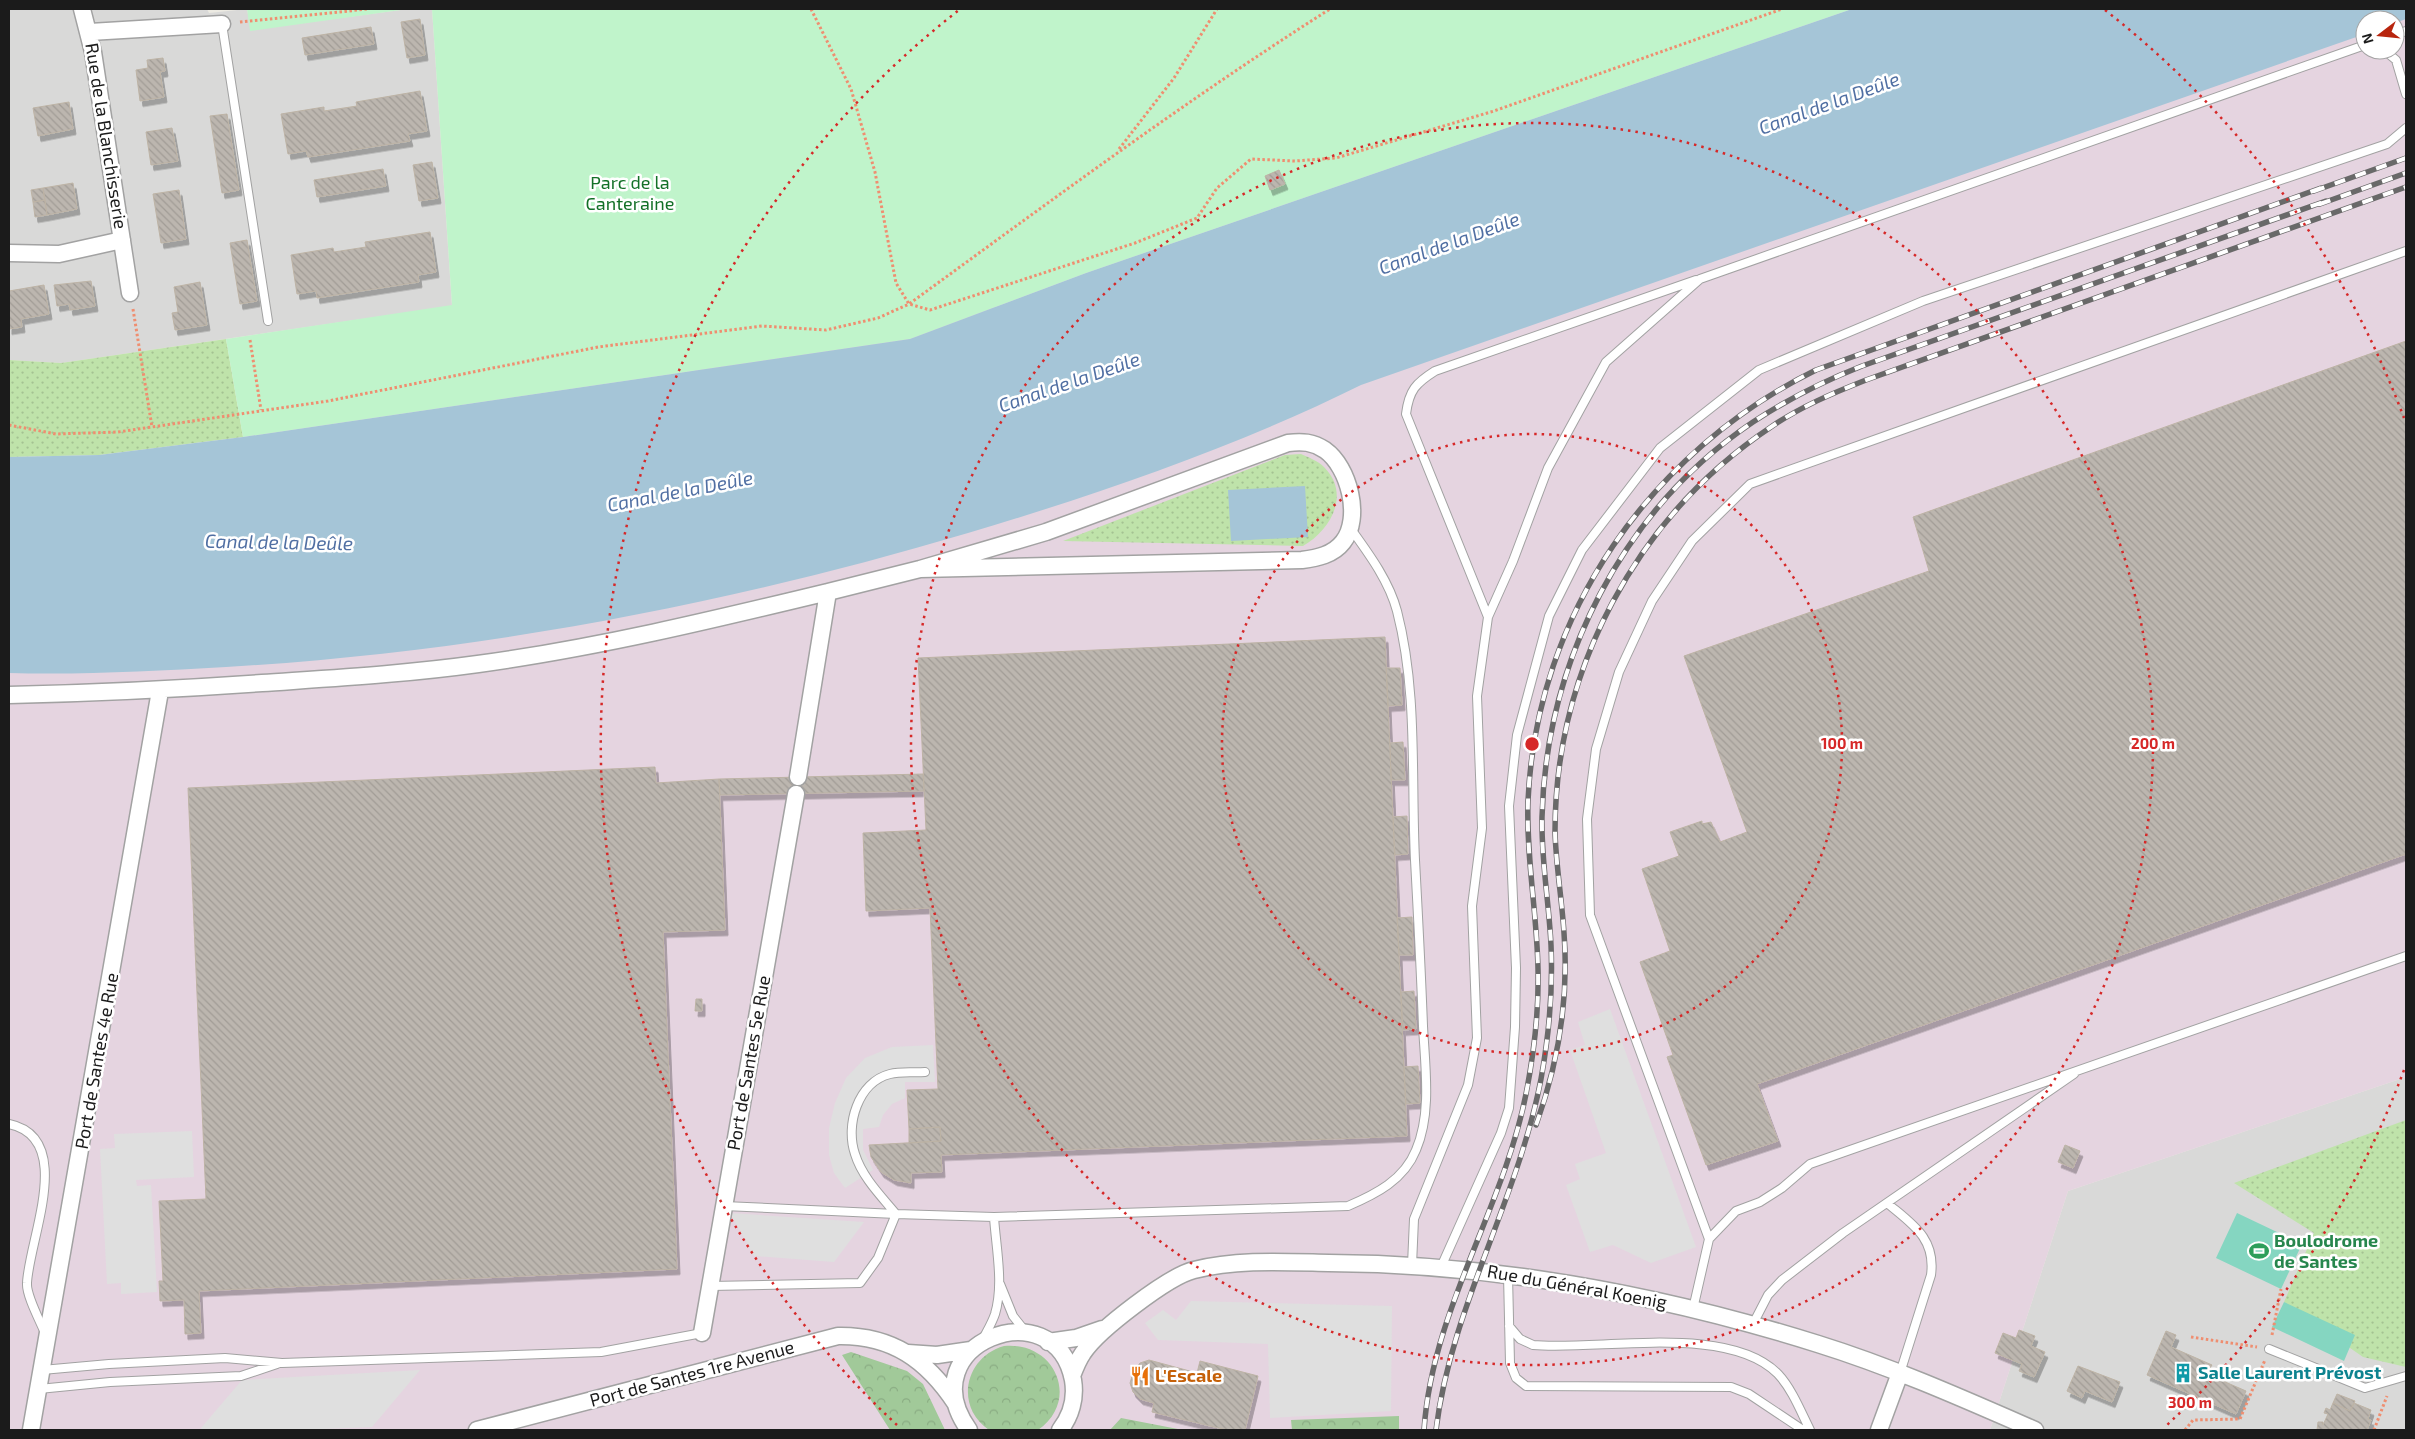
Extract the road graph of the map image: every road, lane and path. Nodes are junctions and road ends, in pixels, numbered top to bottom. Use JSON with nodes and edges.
{"nodes":[{"id":1,"x":82,"y":9,"type":"edge"},
{"id":2,"x":368,"y":9,"type":"edge"},
{"id":3,"x":811,"y":9,"type":"edge"},
{"id":4,"x":1218,"y":9,"type":"edge"},
{"id":5,"x":1330,"y":9,"type":"edge"},
{"id":6,"x":1782,"y":9,"type":"edge"},
{"id":7,"x":222,"y":24,"type":"junction"},
{"id":8,"x":90,"y":32,"type":"junction"},
{"id":9,"x":2355,"y":49,"type":"edge"},
{"id":10,"x":2396,"y":60,"type":"edge"},
{"id":11,"x":2406,"y":94,"type":"edge"},
{"id":12,"x":2406,"y":128,"type":"edge"},
{"id":13,"x":1116,"y":153,"type":"junction"},
{"id":14,"x":122,"y":240,"type":"junction"},
{"id":15,"x":2406,"y":251,"type":"edge"},
{"id":16,"x":9,"y":253,"type":"edge"},
{"id":17,"x":1700,"y":279,"type":"junction"},
{"id":18,"x":130,"y":293,"type":"joint"},
{"id":19,"x":909,"y":304,"type":"junction"},
{"id":20,"x":268,"y":321,"type":"dead end"},
{"id":21,"x":250,"y":340,"type":"dead end"},
{"id":22,"x":261,"y":410,"type":"junction"},
{"id":23,"x":9,"y":425,"type":"edge"},
{"id":24,"x":152,"y":427,"type":"junction"},
{"id":25,"x":1350,"y":528,"type":"junction"},
{"id":26,"x":920,"y":569,"type":"junction"},
{"id":27,"x":828,"y":592,"type":"junction"},
{"id":28,"x":1488,"y":617,"type":"junction"},
{"id":29,"x":160,"y":691,"type":"junction"},
{"id":30,"x":9,"y":695,"type":"edge"},
{"id":31,"x":798,"y":777,"type":"dead end"},
{"id":32,"x":796,"y":794,"type":"dead end"},
{"id":33,"x":2406,"y":956,"type":"edge"},
{"id":34,"x":2082,"y":1069,"type":"junction"},
{"id":35,"x":925,"y":1072,"type":"dead end"},
{"id":36,"x":9,"y":1124,"type":"edge"},
{"id":37,"x":1887,"y":1203,"type":"junction"},
{"id":38,"x":724,"y":1206,"type":"junction"},
{"id":39,"x":896,"y":1214,"type":"junction"},
{"id":40,"x":994,"y":1217,"type":"junction"},
{"id":41,"x":1709,"y":1239,"type":"junction"},
{"id":42,"x":1412,"y":1265,"type":"junction"},
{"id":43,"x":1441,"y":1267,"type":"junction"},
{"id":44,"x":1508,"y":1275,"type":"junction"},
{"id":45,"x":999,"y":1280,"type":"junction"},
{"id":46,"x":710,"y":1286,"type":"junction"},
{"id":47,"x":2281,"y":1290,"type":"dead end"},
{"id":48,"x":1693,"y":1309,"type":"junction"},
{"id":49,"x":1113,"y":1323,"type":"junction"},
{"id":50,"x":1753,"y":1324,"type":"junction"},
{"id":51,"x":1509,"y":1326,"type":"junction"},
{"id":52,"x":702,"y":1333,"type":"joint"},
{"id":53,"x":1027,"y":1333,"type":"junction"},
{"id":54,"x":2191,"y":1337,"type":"dead end"},
{"id":55,"x":47,"y":1340,"type":"junction"},
{"id":56,"x":1048,"y":1342,"type":"junction"},
{"id":57,"x":977,"y":1345,"type":"junction"},
{"id":58,"x":2269,"y":1349,"type":"junction"},
{"id":59,"x":908,"y":1353,"type":"junction"},
{"id":60,"x":282,"y":1363,"type":"junction"},
{"id":61,"x":42,"y":1370,"type":"junction"},
{"id":62,"x":1900,"y":1373,"type":"junction"},
{"id":63,"x":1072,"y":1376,"type":"junction"},
{"id":64,"x":2406,"y":1376,"type":"edge"},
{"id":65,"x":2394,"y":1380,"type":"junction"},
{"id":66,"x":39,"y":1388,"type":"junction"},
{"id":67,"x":956,"y":1404,"type":"junction"},
{"id":68,"x":1064,"y":1427,"type":"edge"},
{"id":69,"x":31,"y":1430,"type":"edge"},
{"id":70,"x":476,"y":1430,"type":"edge"},
{"id":71,"x":969,"y":1430,"type":"edge"},
{"id":72,"x":1803,"y":1430,"type":"edge"},
{"id":73,"x":1810,"y":1430,"type":"edge"},
{"id":74,"x":1879,"y":1430,"type":"edge"},
{"id":75,"x":2035,"y":1430,"type":"edge"},
{"id":76,"x":2185,"y":1430,"type":"edge"},
{"id":77,"x":2374,"y":1430,"type":"edge"}],
"edges":[{"from":1,"to":8,"type":"street","name":"Rue de la Blanchisserie"},
{"from":2,"to":7,"type":"path"},
{"from":3,"to":19,"type":"path"},
{"from":4,"to":13,"type":"path"},
{"from":5,"to":13,"type":"path"},
{"from":6,"to":19,"type":"path"},
{"from":7,"to":8,"type":"street","name":"Rue de la Blanchisserie"},
{"from":7,"to":20,"type":"lane"},
{"from":8,"to":14,"type":"street","name":"Rue de la Blanchisserie"},
{"from":9,"to":17,"type":"lane"},
{"from":10,"to":11,"type":"lane"},
{"from":12,"to":43,"type":"lane"},
{"from":13,"to":19,"type":"path"},
{"from":14,"to":16,"type":"street","name":"Rue de la Blanchisserie"},
{"from":14,"to":18,"type":"street","name":"Rue de la Blanchisserie"},
{"from":15,"to":41,"type":"lane"},
{"from":17,"to":28,"type":"lane"},
{"from":17,"to":28,"type":"lane"},
{"from":18,"to":24,"type":"path"},
{"from":19,"to":22,"type":"path"},
{"from":21,"to":22,"type":"path"},
{"from":22,"to":24,"type":"path"},
{"from":23,"to":24,"type":"path"},
{"from":25,"to":26,"type":"street"},
{"from":25,"to":26,"type":"street"},
{"from":25,"to":40,"type":"lane"},
{"from":26,"to":27,"type":"street"},
{"from":27,"to":29,"type":"street"},
{"from":27,"to":31,"type":"street"},
{"from":28,"to":42,"type":"lane"},
{"from":29,"to":30,"type":"street"},
{"from":29,"to":55,"type":"street","name":"Port de Santes 4e Rue"},
{"from":32,"to":38,"type":"street","name":"Port de Santes 5e Rue"},
{"from":33,"to":34,"type":"lane"},
{"from":34,"to":37,"type":"lane"},
{"from":34,"to":41,"type":"lane"},
{"from":35,"to":39,"type":"lane"},
{"from":36,"to":55,"type":"lane"},
{"from":37,"to":50,"type":"lane"},
{"from":37,"to":62,"type":"lane"},
{"from":38,"to":39,"type":"lane"},
{"from":38,"to":46,"type":"street","name":"Port de Santes 5e Rue"},
{"from":39,"to":40,"type":"lane"},
{"from":39,"to":46,"type":"lane"},
{"from":40,"to":45,"type":"lane"},
{"from":41,"to":48,"type":"lane"},
{"from":42,"to":43,"type":"street","name":"Rue du Général Koenig"},
{"from":42,"to":49,"type":"street","name":"Rue du Général Koenig"},
{"from":43,"to":44,"type":"street","name":"Rue du Général Koenig"},
{"from":44,"to":48,"type":"street","name":"Rue du Général Koenig"},
{"from":44,"to":51,"type":"lane"},
{"from":45,"to":53,"type":"lane"},
{"from":45,"to":57,"type":"lane"},
{"from":46,"to":52,"type":"street","name":"Port de Santes 5e Rue"},
{"from":47,"to":58,"type":"path"},
{"from":48,"to":50,"type":"street","name":"Rue du Général Koenig"},
{"from":49,"to":56,"type":"street","name":"Rue du Général Koenig"},
{"from":49,"to":63,"type":"street","name":"Rue du Général Koenig"},
{"from":50,"to":62,"type":"street","name":"Rue du Général Koenig"},
{"from":51,"to":72,"type":"lane"},
{"from":51,"to":73,"type":"lane"},
{"from":52,"to":60,"type":"lane"},
{"from":53,"to":56,"type":"street"},
{"from":53,"to":57,"type":"street","name":"Port de Santes 1re Avenue"},
{"from":54,"to":58,"type":"path"},
{"from":55,"to":61,"type":"street","name":"Port de Santes 4e Rue"},
{"from":56,"to":63,"type":"street"},
{"from":57,"to":59,"type":"street","name":"Port de Santes 1re Avenue"},
{"from":57,"to":67,"type":"street"},
{"from":58,"to":65,"type":"lane"},
{"from":58,"to":76,"type":"path"},
{"from":59,"to":67,"type":"street","name":"Port de Santes 1re Avenue"},
{"from":59,"to":70,"type":"street","name":"Port de Santes 1re Avenue"},
{"from":60,"to":61,"type":"lane"},
{"from":60,"to":66,"type":"lane"},
{"from":61,"to":66,"type":"street","name":"Port de Santes 4e Rue"},
{"from":62,"to":74,"type":"street"},
{"from":62,"to":75,"type":"street","name":"Rue du Général Koenig"},
{"from":63,"to":68,"type":"street"},
{"from":64,"to":65,"type":"lane"},
{"from":65,"to":77,"type":"path"},
{"from":66,"to":69,"type":"street","name":"Port de Santes 4e Rue"},
{"from":67,"to":71,"type":"street"}]}
